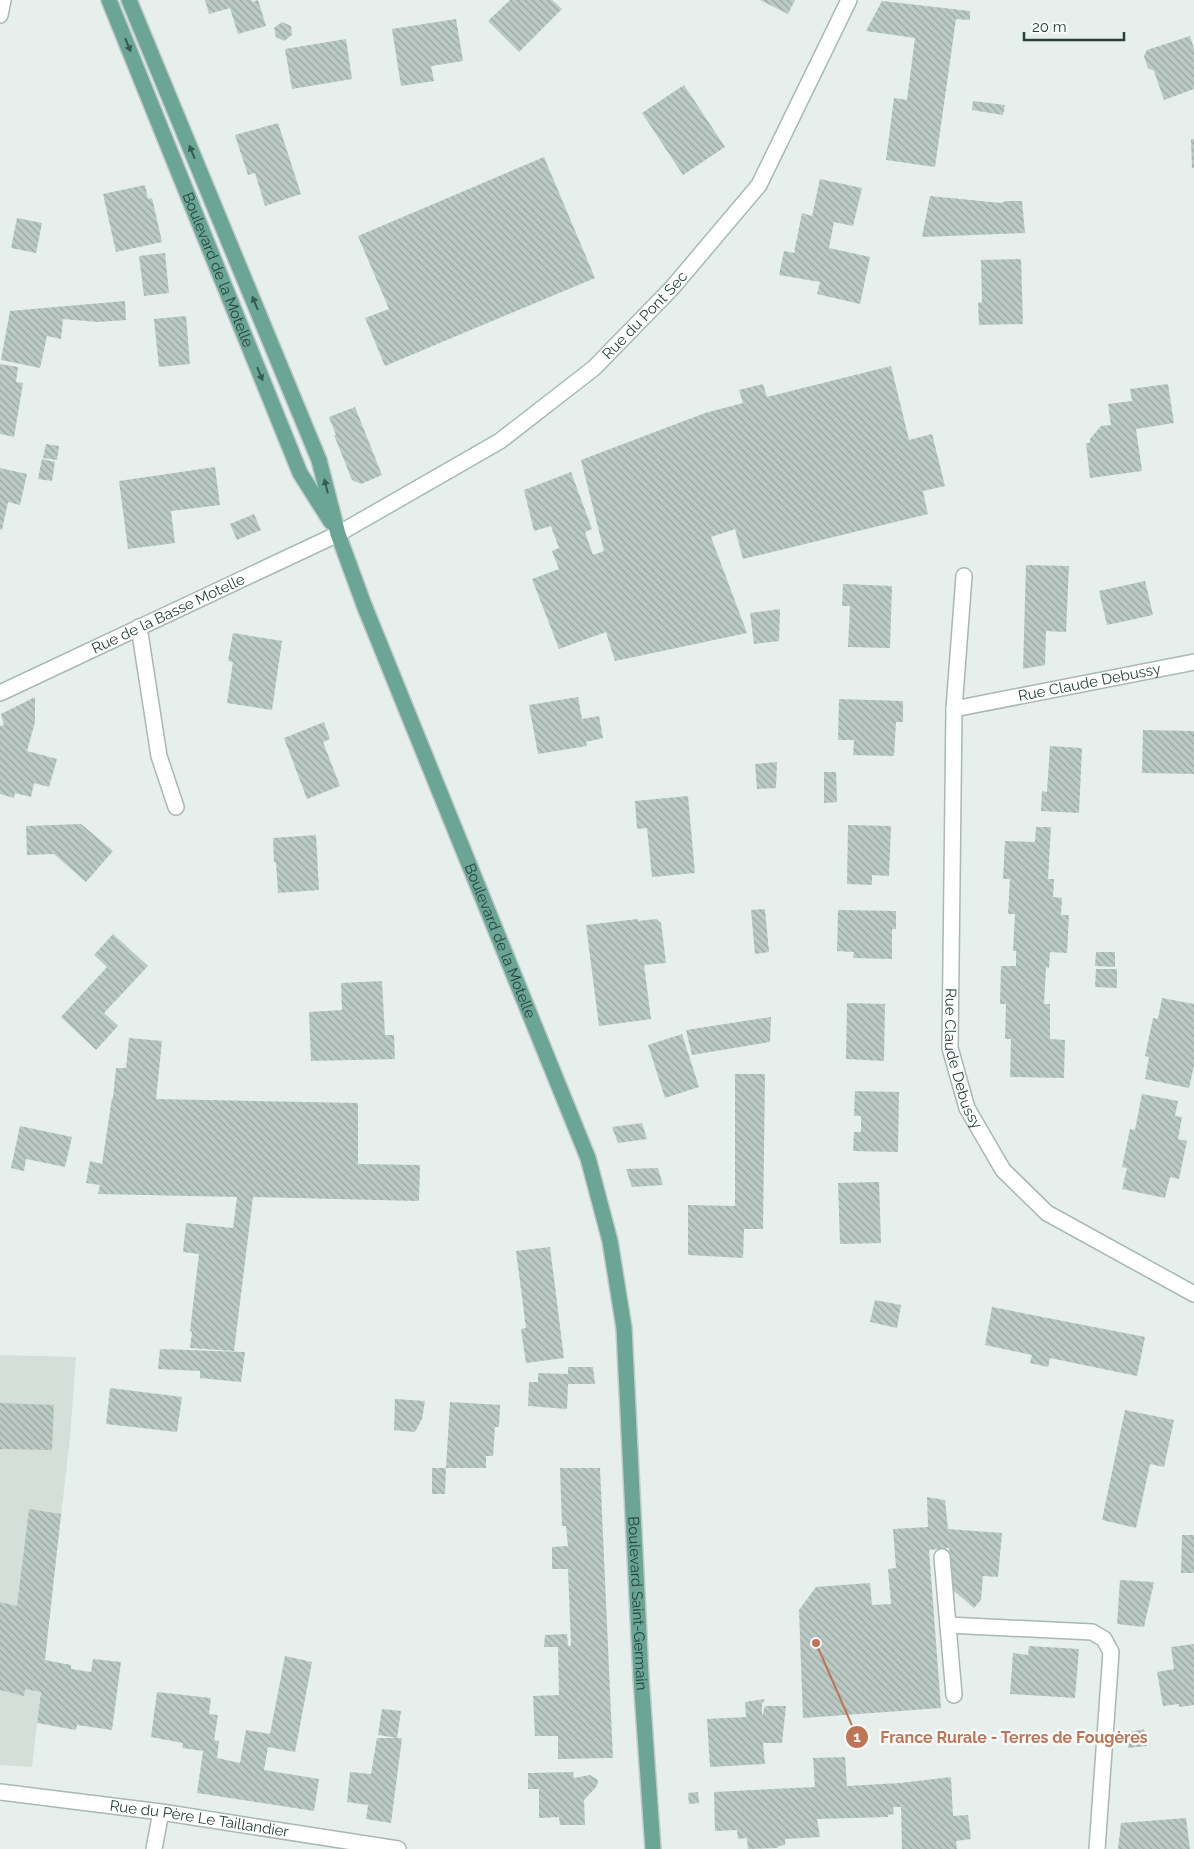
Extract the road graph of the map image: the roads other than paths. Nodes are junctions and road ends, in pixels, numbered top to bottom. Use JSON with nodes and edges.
{"nodes":[{"id":1,"x":3,"y":0,"type":"edge"},
{"id":2,"x":110,"y":0,"type":"edge"},
{"id":3,"x":130,"y":0,"type":"edge"},
{"id":4,"x":849,"y":0,"type":"edge"},
{"id":5,"x":0,"y":15,"type":"edge"},
{"id":6,"x":338,"y":534,"type":"junction"},
{"id":7,"x":964,"y":576,"type":"dead end"},
{"id":8,"x":139,"y":627,"type":"junction"},
{"id":9,"x":1194,"y":662,"type":"edge"},
{"id":10,"x":0,"y":693,"type":"edge"},
{"id":11,"x":954,"y":709,"type":"junction"},
{"id":12,"x":176,"y":807,"type":"dead end"},
{"id":13,"x":1194,"y":1294,"type":"edge"},
{"id":14,"x":626,"y":1359,"type":"joint"},
{"id":15,"x":942,"y":1557,"type":"dead end"},
{"id":16,"x":948,"y":1625,"type":"junction"},
{"id":17,"x":954,"y":1695,"type":"dead end"},
{"id":18,"x":0,"y":1792,"type":"edge"},
{"id":19,"x":161,"y":1812,"type":"junction"},
{"id":20,"x":154,"y":1849,"type":"edge"},
{"id":21,"x":398,"y":1849,"type":"edge"},
{"id":22,"x":653,"y":1849,"type":"edge"},
{"id":23,"x":1096,"y":1849,"type":"edge"}],
"edges":[{"from":1,"to":5,"type":"street"},
{"from":2,"to":6,"type":"main road","name":"Boulevard de la Motelle","one_way":true},
{"from":6,"to":3,"type":"main road","name":"Boulevard de la Motelle","one_way":true},
{"from":4,"to":6,"type":"street","name":"Rue du Pont Sec"},
{"from":6,"to":8,"type":"street","name":"Rue de la Basse Motelle"},
{"from":6,"to":14,"type":"main road","name":"Boulevard de la Motelle"},
{"from":7,"to":11,"type":"street","name":"Rue Claude Debussy"},
{"from":8,"to":10,"type":"street","name":"Rue de la Basse Motelle"},
{"from":8,"to":12,"type":"street"},
{"from":9,"to":11,"type":"street","name":"Rue Claude Debussy"},
{"from":11,"to":13,"type":"street","name":"Rue Claude Debussy"},
{"from":14,"to":22,"type":"main road","name":"Boulevard Saint-Germain"},
{"from":15,"to":16,"type":"street"},
{"from":16,"to":17,"type":"street"},
{"from":16,"to":23,"type":"street"},
{"from":18,"to":19,"type":"street","name":"Rue du Père Le Taillandier"},
{"from":19,"to":20,"type":"street"},
{"from":19,"to":21,"type":"street","name":"Rue du Père Le Taillandier"}]}
